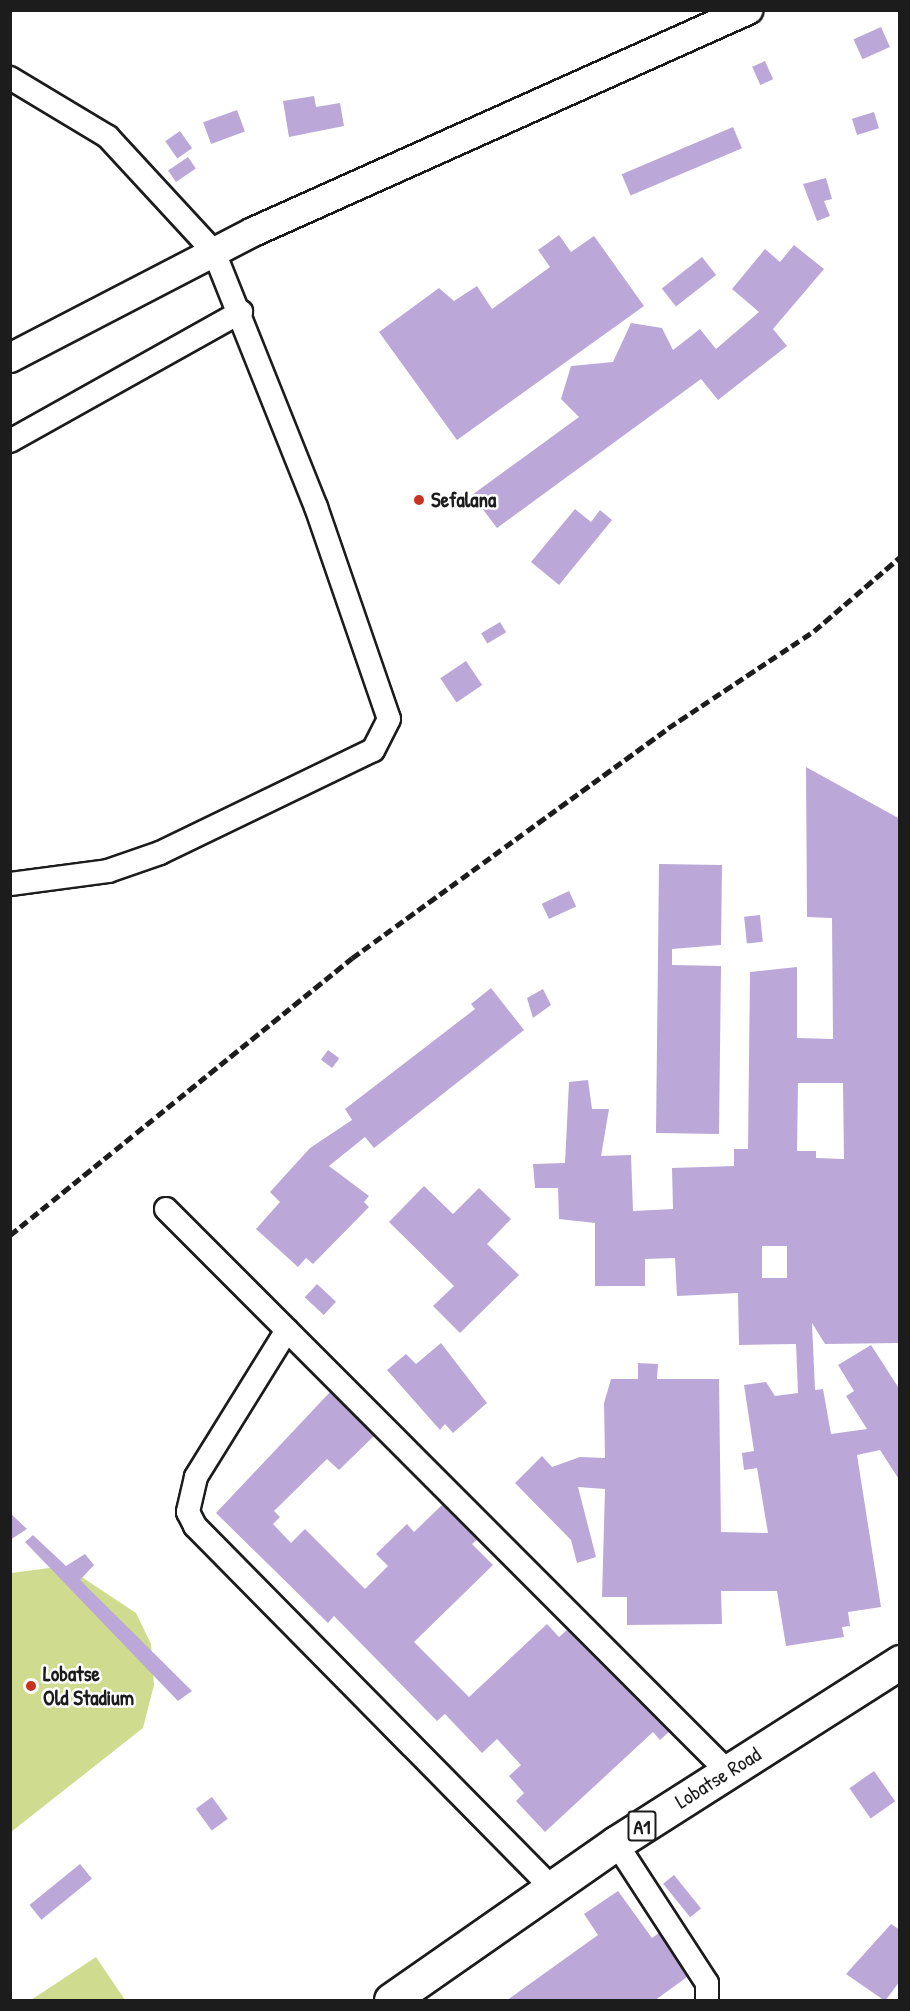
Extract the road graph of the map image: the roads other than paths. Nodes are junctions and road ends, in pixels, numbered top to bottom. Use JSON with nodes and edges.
{"nodes":[{"id":1,"x":748,"y":10,"type":"edge"},
{"id":2,"x":10,"y":78,"type":"edge"},
{"id":3,"x":214,"y":252,"type":"junction"},
{"id":4,"x":240,"y":312,"type":"junction"},
{"id":5,"x":10,"y":358,"type":"edge"},
{"id":6,"x":10,"y":441,"type":"edge"},
{"id":7,"x":10,"y":884,"type":"edge"},
{"id":8,"x":166,"y":1209,"type":"dead end"},
{"id":9,"x":287,"y":1330,"type":"junction"},
{"id":10,"x":900,"y":1662,"type":"edge"},
{"id":11,"x":728,"y":1772,"type":"junction"},
{"id":12,"x":616,"y":1842,"type":"junction"},
{"id":13,"x":551,"y":1887,"type":"junction"},
{"id":14,"x":391,"y":2001,"type":"edge"},
{"id":15,"x":706,"y":2001,"type":"edge"}],
"edges":[{"from":1,"to":3,"type":"main road"},
{"from":2,"to":3,"type":"street"},
{"from":3,"to":4,"type":"street"},
{"from":3,"to":5,"type":"main road"},
{"from":4,"to":6,"type":"street"},
{"from":4,"to":7,"type":"street"},
{"from":8,"to":9,"type":"street"},
{"from":9,"to":11,"type":"street"},
{"from":9,"to":13,"type":"street"},
{"from":10,"to":11,"type":"highway","name":"Lobatse Road","number":"A1"},
{"from":11,"to":12,"type":"highway","name":"Lobatse Road","number":"A1"},
{"from":12,"to":13,"type":"highway","name":"Lobatse Road","number":"A1"},
{"from":12,"to":15,"type":"street"},
{"from":13,"to":14,"type":"highway","name":"Lobatse Road","number":"A1"}]}
